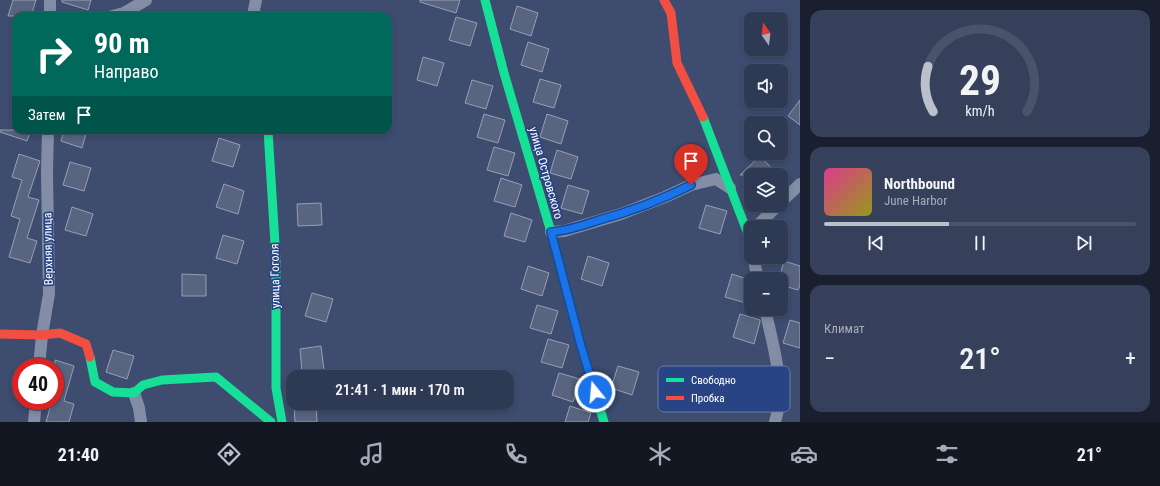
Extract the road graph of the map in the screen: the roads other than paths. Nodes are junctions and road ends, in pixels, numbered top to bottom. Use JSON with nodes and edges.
{"nodes":[{"id":1,"x":50,"y":0,"type":"edge"},
{"id":2,"x":146,"y":0,"type":"edge"},
{"id":3,"x":485,"y":0,"type":"edge"},
{"id":4,"x":664,"y":0,"type":"edge"},
{"id":5,"x":50,"y":12,"type":"edge"},
{"id":6,"x":126,"y":12,"type":"edge"},
{"id":7,"x":48,"y":134,"type":"edge"},
{"id":8,"x":268,"y":134,"type":"edge"},
{"id":9,"x":800,"y":184,"type":"edge"},
{"id":10,"x":730,"y":188,"type":"junction"},
{"id":11,"x":795,"y":197,"type":"edge"},
{"id":12,"x":771,"y":212,"type":"edge"},
{"id":13,"x":746,"y":220,"type":"edge"},
{"id":14,"x":763,"y":220,"type":"edge"},
{"id":15,"x":551,"y":232,"type":"junction"},
{"id":16,"x":767,"y":316,"type":"edge"},
{"id":17,"x":0,"y":334,"type":"edge"},
{"id":18,"x":42,"y":335,"type":"junction"},
{"id":19,"x":40,"y":358,"type":"edge"},
{"id":20,"x":778,"y":366,"type":"edge"},
{"id":21,"x":134,"y":393,"type":"junction"},
{"id":22,"x":35,"y":410,"type":"edge"},
{"id":23,"x":778,"y":412,"type":"edge"},
{"id":24,"x":34,"y":422,"type":"edge"},
{"id":25,"x":141,"y":422,"type":"edge"},
{"id":26,"x":271,"y":422,"type":"edge"},
{"id":27,"x":282,"y":422,"type":"edge"},
{"id":28,"x":604,"y":422,"type":"edge"},
{"id":29,"x":775,"y":422,"type":"edge"}],
"edges":[{"from":1,"to":5,"type":"street"},
{"from":2,"to":6,"type":"street"},
{"from":3,"to":15,"type":"street","name":"улица Островского"},
{"from":4,"to":10,"type":"street"},
{"from":7,"to":18,"type":"street","name":"Верхняя улица"},
{"from":8,"to":27,"type":"street","name":"улица Гоголя"},
{"from":9,"to":11,"type":"street"},
{"from":10,"to":13,"type":"street"},
{"from":10,"to":15,"type":"street"},
{"from":12,"to":14,"type":"street"},
{"from":15,"to":28,"type":"street","name":"улица Островского"},
{"from":16,"to":20,"type":"street"},
{"from":17,"to":18,"type":"street"},
{"from":18,"to":19,"type":"street","name":"Верхняя улица"},
{"from":18,"to":21,"type":"street"},
{"from":21,"to":25,"type":"street"},
{"from":21,"to":26,"type":"street"},
{"from":22,"to":24,"type":"street"},
{"from":23,"to":29,"type":"street"}]}
